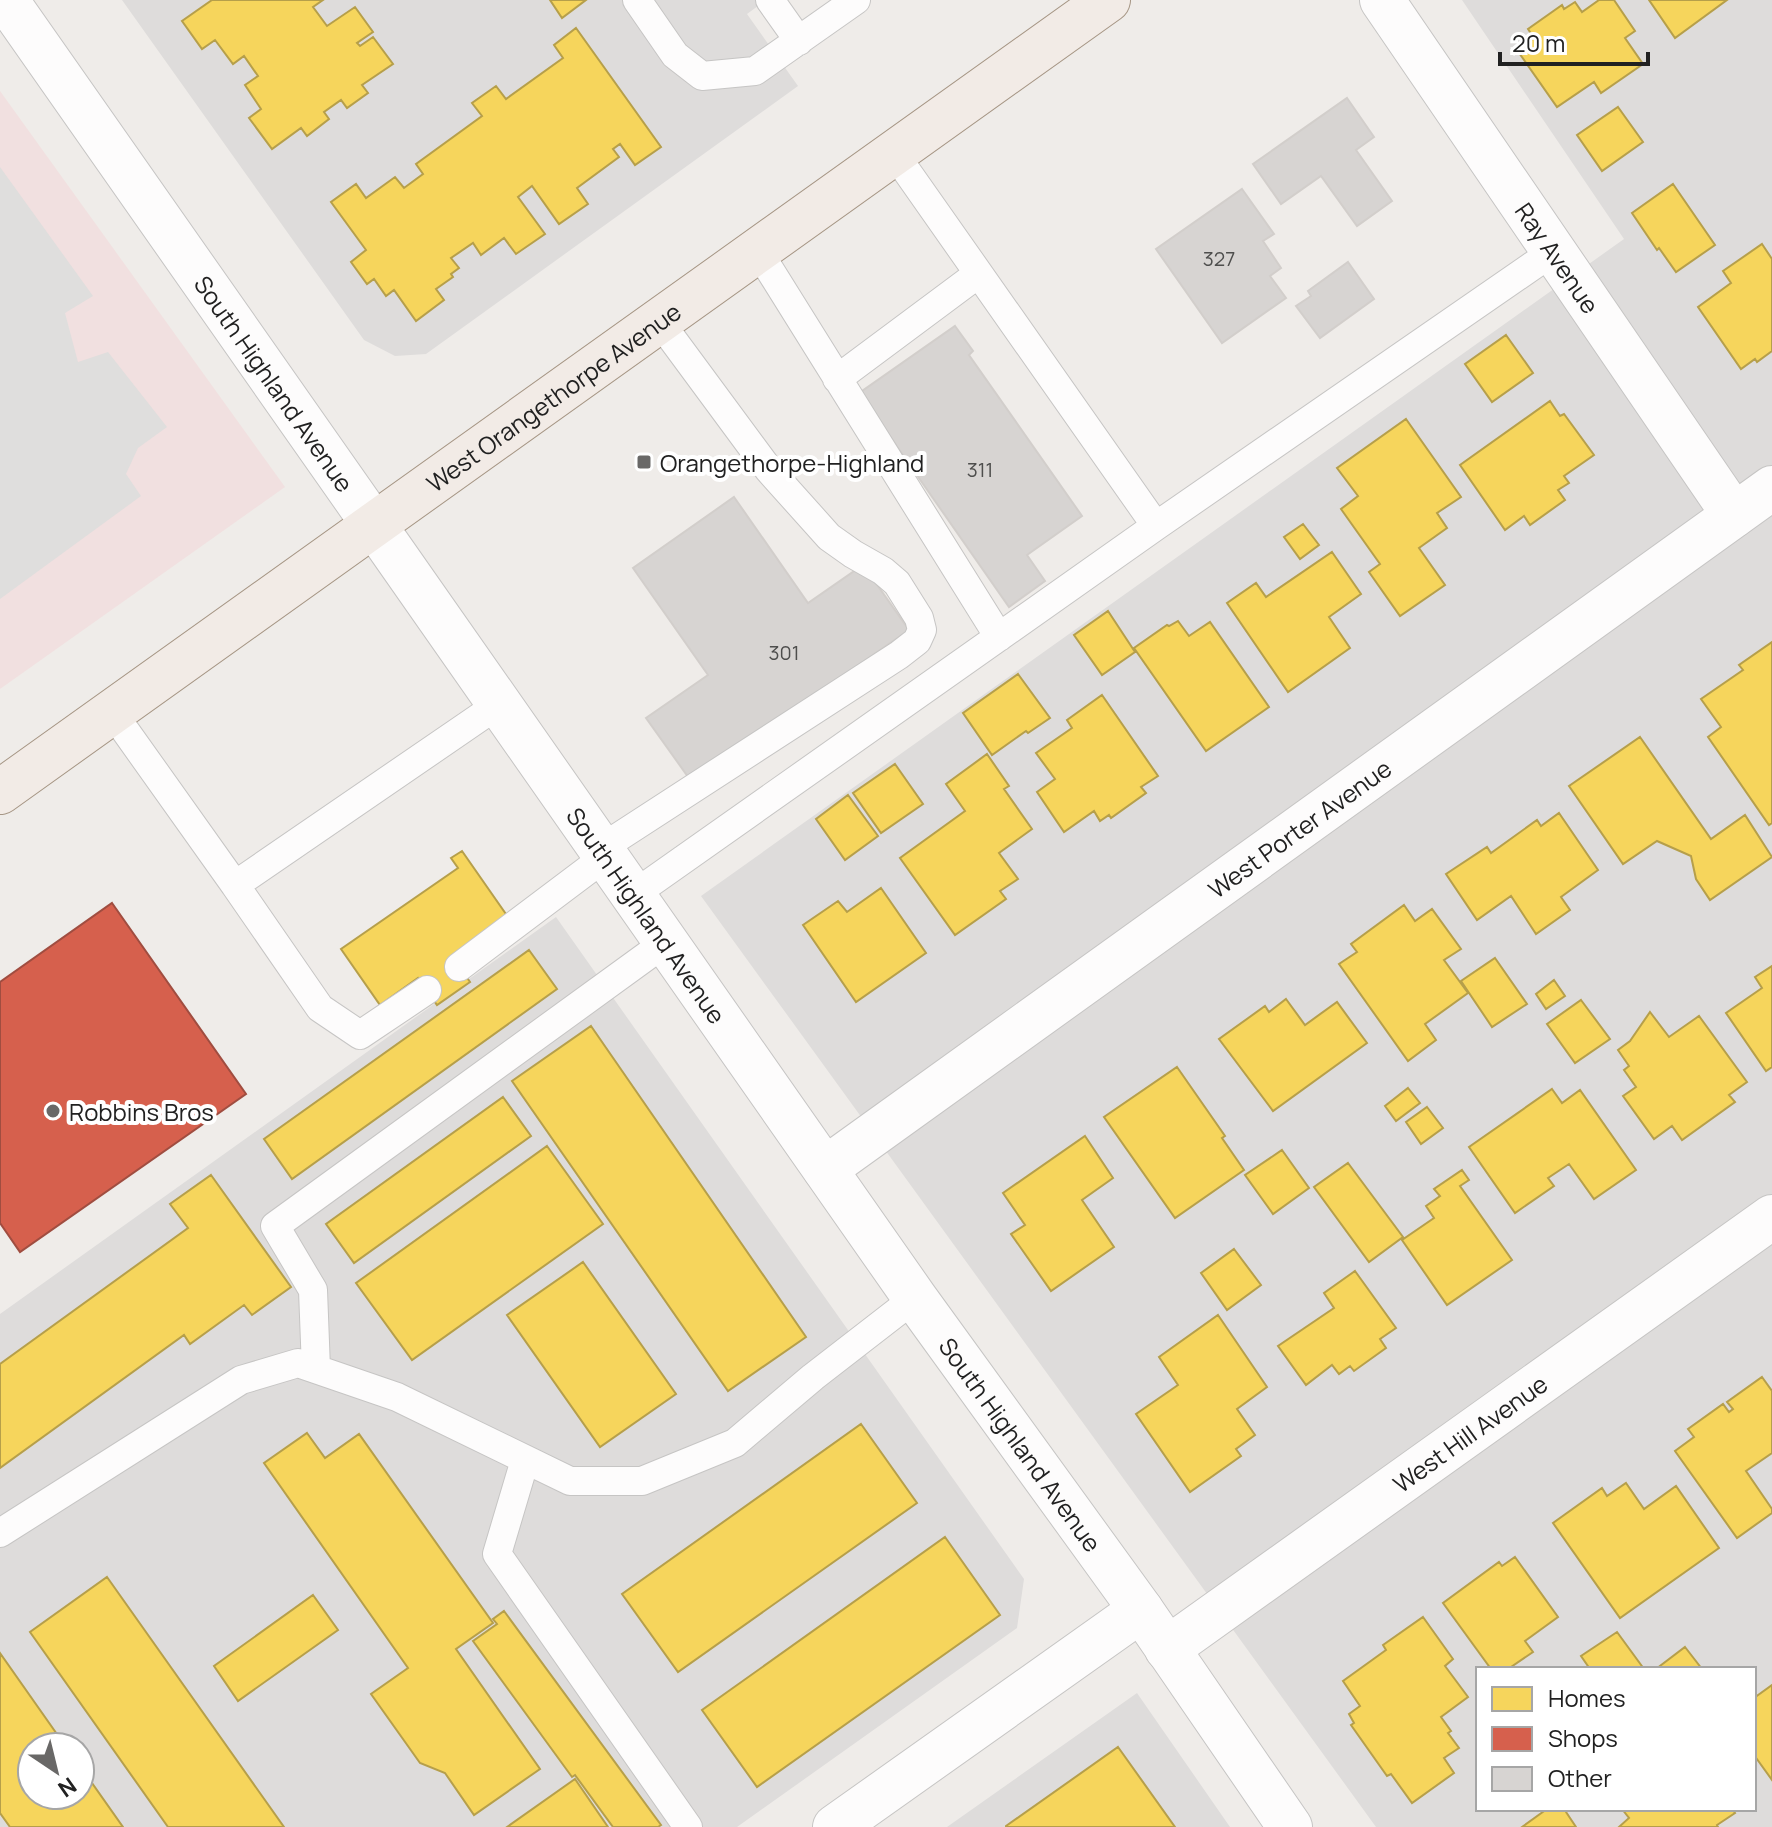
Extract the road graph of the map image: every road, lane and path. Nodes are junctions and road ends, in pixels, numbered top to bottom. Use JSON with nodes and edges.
{"nodes":[{"id":1,"x":637,"y":0,"type":"edge"},
{"id":2,"x":770,"y":0,"type":"edge"},
{"id":3,"x":856,"y":0,"type":"edge"},
{"id":4,"x":1108,"y":0,"type":"edge"},
{"id":5,"x":1382,"y":0,"type":"edge"},
{"id":6,"x":9,"y":21,"type":"edge"},
{"id":7,"x":799,"y":41,"type":"junction"},
{"id":8,"x":894,"y":153,"type":"junction"},
{"id":9,"x":758,"y":251,"type":"junction"},
{"id":10,"x":1554,"y":251,"type":"junction"},
{"id":11,"x":978,"y":274,"type":"junction"},
{"id":12,"x":659,"y":321,"type":"junction"},
{"id":13,"x":837,"y":379,"type":"junction"},
{"id":14,"x":1772,"y":488,"type":"edge"},
{"id":15,"x":1734,"y":515,"type":"junction"},
{"id":16,"x":374,"y":525,"type":"junction"},
{"id":17,"x":1156,"y":526,"type":"junction"},
{"id":18,"x":999,"y":637,"type":"junction"},
{"id":19,"x":499,"y":704,"type":"junction"},
{"id":20,"x":112,"y":712,"type":"junction"},
{"id":21,"x":0,"y":792,"type":"edge"},
{"id":22,"x":602,"y":853,"type":"junction"},
{"id":23,"x":235,"y":885,"type":"junction"},
{"id":24,"x":633,"y":895,"type":"junction"},
{"id":25,"x":666,"y":942,"type":"junction"},
{"id":26,"x":459,"y":967,"type":"dead end"},
{"id":27,"x":427,"y":990,"type":"dead end"},
{"id":28,"x":825,"y":1169,"type":"junction"},
{"id":29,"x":1772,"y":1217,"type":"edge"},
{"id":30,"x":915,"y":1298,"type":"junction"},
{"id":31,"x":316,"y":1369,"type":"junction"},
{"id":32,"x":525,"y":1460,"type":"junction"},
{"id":33,"x":0,"y":1533,"type":"edge"},
{"id":34,"x":1141,"y":1610,"type":"junction"},
{"id":35,"x":1167,"y":1649,"type":"junction"},
{"id":36,"x":688,"y":1827,"type":"edge"},
{"id":37,"x":835,"y":1827,"type":"edge"},
{"id":38,"x":1290,"y":1827,"type":"edge"}],
"edges":[{"from":1,"to":7,"type":"lane"},
{"from":2,"to":7,"type":"lane"},
{"from":3,"to":7,"type":"lane"},
{"from":4,"to":8,"type":"main road","name":"West Orangethorpe Avenue"},
{"from":5,"to":10,"type":"street","name":"Ray Avenue"},
{"from":6,"to":16,"type":"street","name":"South Highland Avenue"},
{"from":8,"to":9,"type":"main road","name":"West Orangethorpe Avenue"},
{"from":8,"to":11,"type":"lane"},
{"from":9,"to":12,"type":"main road","name":"West Orangethorpe Avenue"},
{"from":9,"to":13,"type":"lane"},
{"from":10,"to":15,"type":"street","name":"Ray Avenue"},
{"from":10,"to":17,"type":"lane"},
{"from":11,"to":13,"type":"lane"},
{"from":11,"to":17,"type":"lane"},
{"from":12,"to":16,"type":"main road","name":"West Orangethorpe Avenue"},
{"from":12,"to":22,"type":"lane"},
{"from":13,"to":18,"type":"lane"},
{"from":14,"to":15,"type":"street","name":"West Porter Avenue"},
{"from":15,"to":28,"type":"street","name":"West Porter Avenue"},
{"from":16,"to":19,"type":"street","name":"South Highland Avenue"},
{"from":16,"to":20,"type":"main road","name":"West Orangethorpe Avenue"},
{"from":17,"to":18,"type":"lane"},
{"from":18,"to":24,"type":"lane"},
{"from":19,"to":22,"type":"street","name":"South Highland Avenue"},
{"from":19,"to":23,"type":"lane"},
{"from":20,"to":21,"type":"main road","name":"West Orangethorpe Avenue"},
{"from":20,"to":23,"type":"lane"},
{"from":22,"to":24,"type":"street","name":"South Highland Avenue"},
{"from":22,"to":26,"type":"lane"},
{"from":23,"to":27,"type":"lane"},
{"from":24,"to":25,"type":"street","name":"South Highland Avenue"},
{"from":25,"to":28,"type":"street","name":"South Highland Avenue"},
{"from":25,"to":31,"type":"lane"},
{"from":28,"to":30,"type":"street","name":"South Highland Avenue"},
{"from":29,"to":35,"type":"street","name":"West Hill Avenue"},
{"from":30,"to":32,"type":"lane"},
{"from":30,"to":34,"type":"street","name":"South Highland Avenue"},
{"from":31,"to":32,"type":"lane"},
{"from":31,"to":33,"type":"lane"},
{"from":32,"to":36,"type":"lane"},
{"from":34,"to":35,"type":"street","name":"South Highland Avenue"},
{"from":34,"to":37,"type":"street"},
{"from":35,"to":38,"type":"street","name":"South Highland Avenue"}]}
